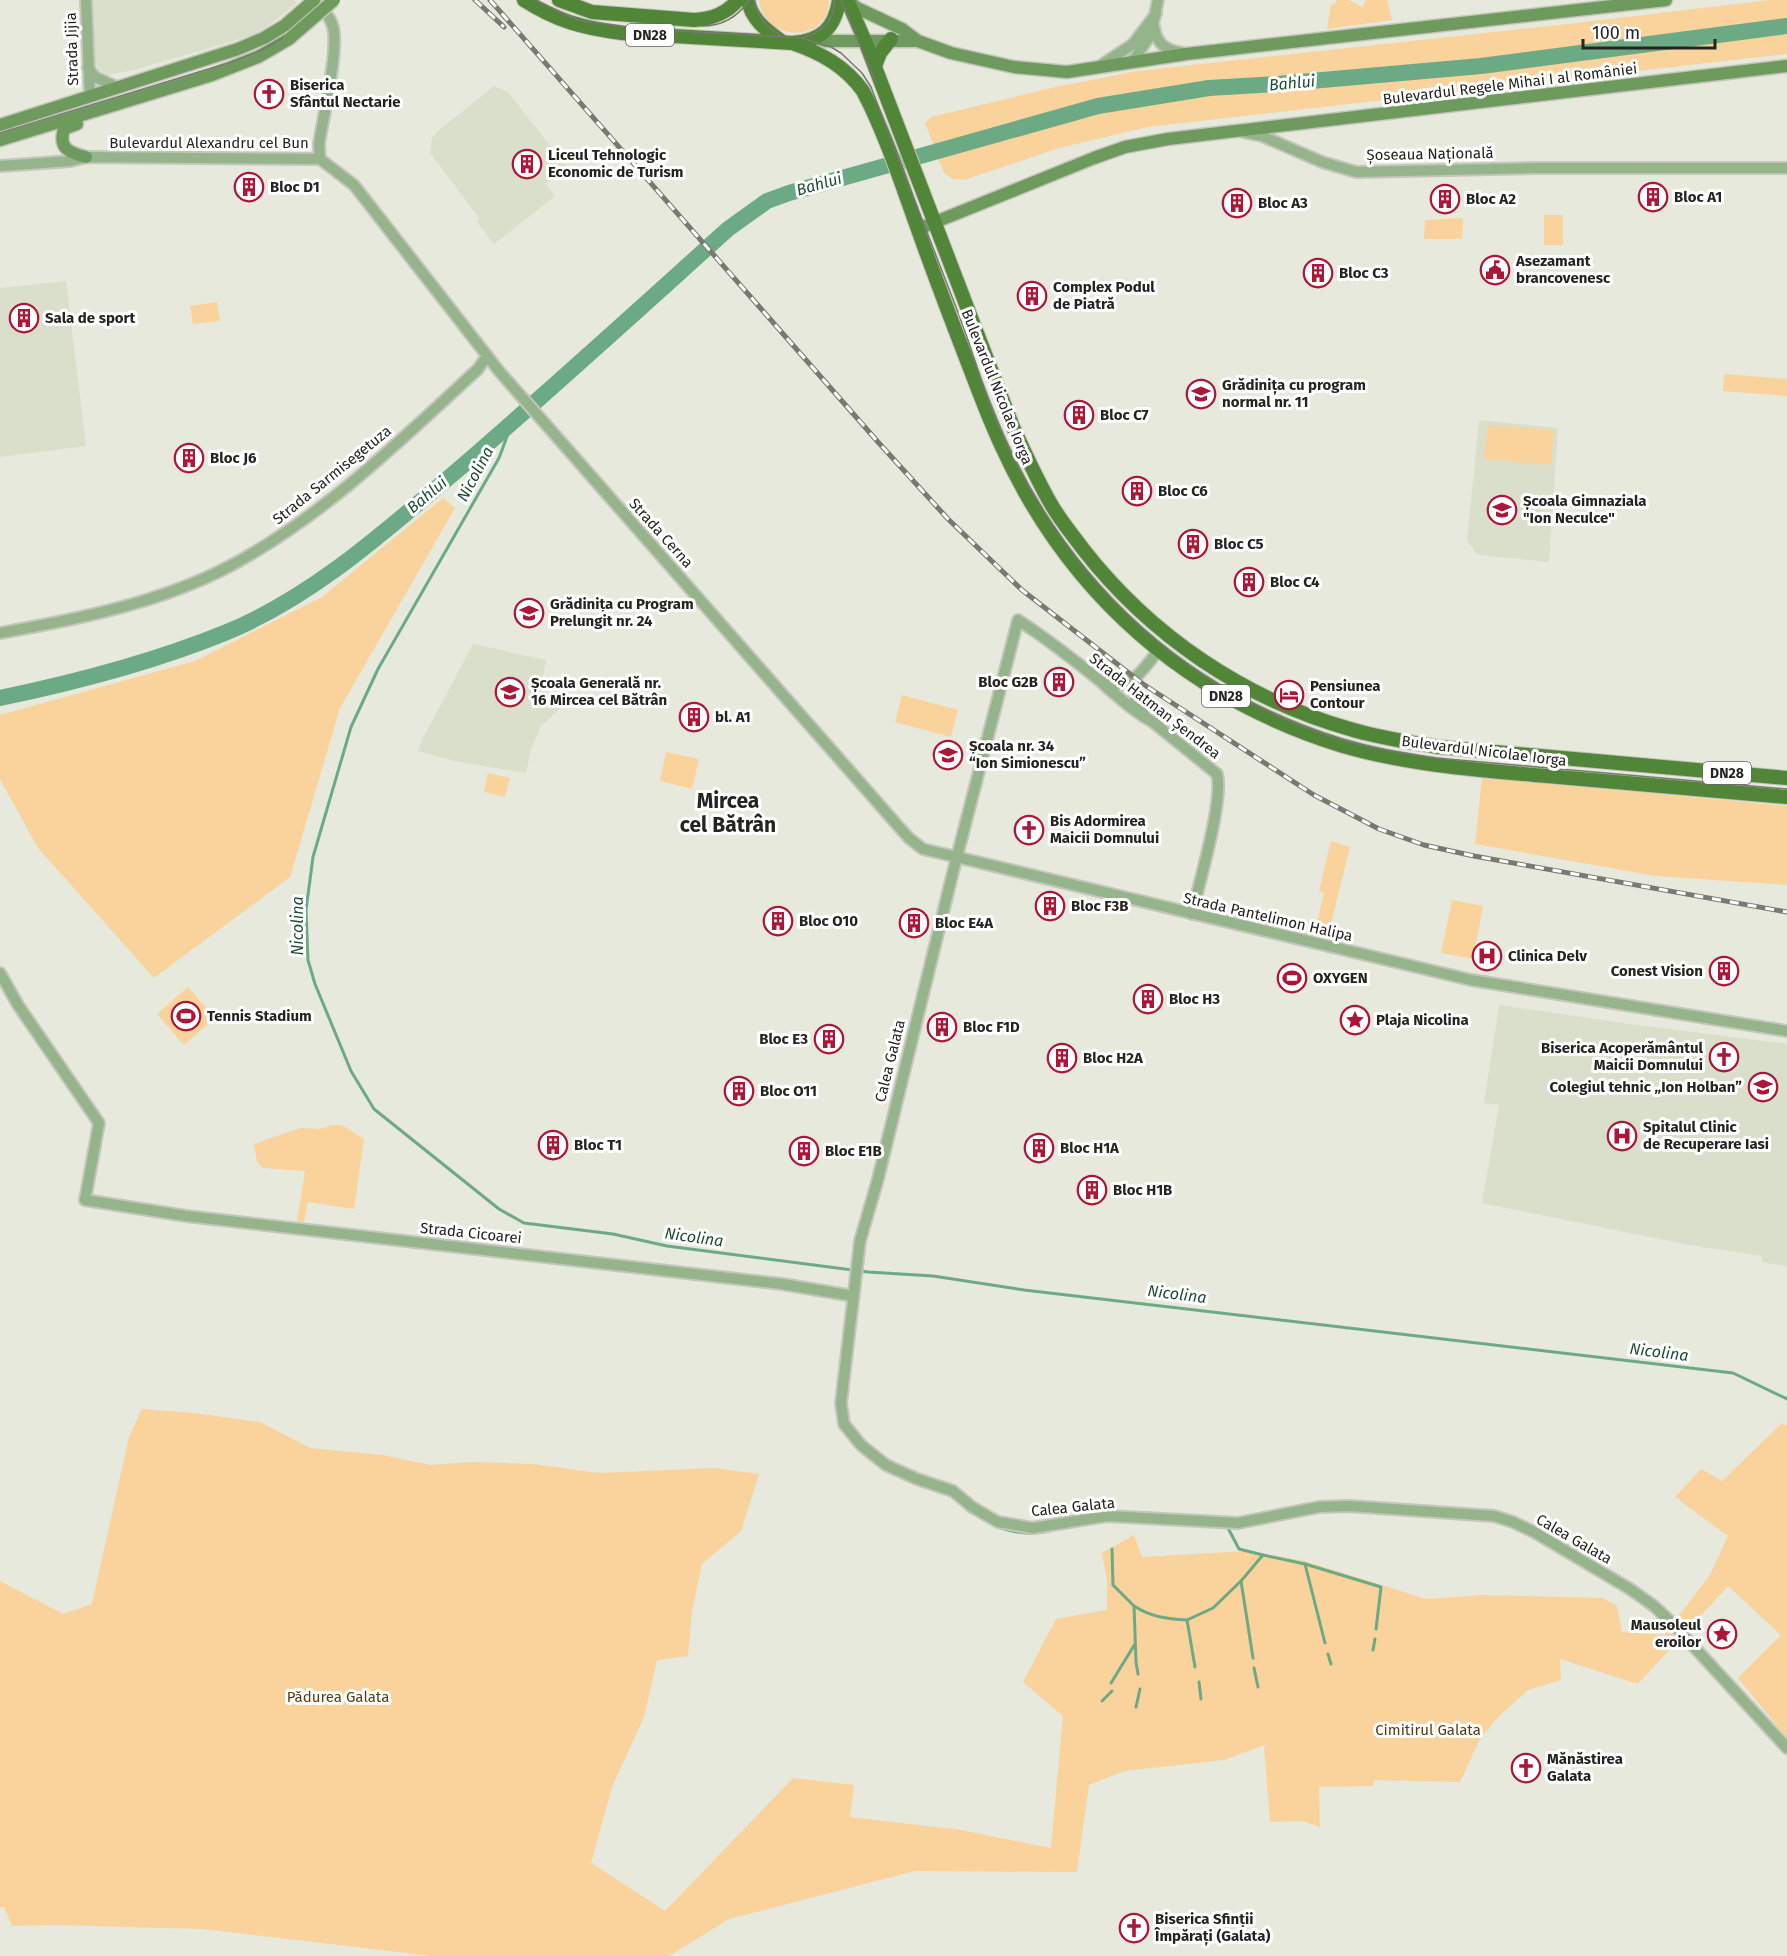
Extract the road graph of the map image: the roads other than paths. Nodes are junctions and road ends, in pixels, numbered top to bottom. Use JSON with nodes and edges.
{"nodes":[{"id":1,"x":86,"y":0,"type":"edge"},
{"id":2,"x":314,"y":0,"type":"edge"},
{"id":3,"x":334,"y":0,"type":"edge"},
{"id":4,"x":524,"y":0,"type":"edge"},
{"id":5,"x":559,"y":0,"type":"edge"},
{"id":6,"x":738,"y":0,"type":"edge"},
{"id":7,"x":748,"y":0,"type":"edge"},
{"id":8,"x":839,"y":0,"type":"edge"},
{"id":9,"x":847,"y":0,"type":"edge"},
{"id":10,"x":1158,"y":0,"type":"edge"},
{"id":11,"x":1666,"y":0,"type":"edge"},
{"id":12,"x":1155,"y":19,"type":"junction"},
{"id":13,"x":816,"y":38,"type":"junction"},
{"id":14,"x":891,"y":39,"type":"junction"},
{"id":15,"x":918,"y":41,"type":"junction"},
{"id":16,"x":865,"y":42,"type":"junction"},
{"id":17,"x":787,"y":43,"type":"junction"},
{"id":18,"x":1186,"y":54,"type":"junction"},
{"id":19,"x":1133,"y":61,"type":"junction"},
{"id":20,"x":875,"y":66,"type":"junction"},
{"id":21,"x":1787,"y":66,"type":"edge"},
{"id":22,"x":88,"y":68,"type":"junction"},
{"id":23,"x":1098,"y":68,"type":"junction"},
{"id":24,"x":117,"y":87,"type":"junction"},
{"id":25,"x":90,"y":98,"type":"junction"},
{"id":26,"x":120,"y":103,"type":"junction"},
{"id":27,"x":0,"y":125,"type":"edge"},
{"id":28,"x":1236,"y":130,"type":"junction"},
{"id":29,"x":0,"y":140,"type":"edge"},
{"id":30,"x":86,"y":157,"type":"junction"},
{"id":31,"x":320,"y":159,"type":"junction"},
{"id":32,"x":0,"y":166,"type":"edge"},
{"id":33,"x":1787,"y":168,"type":"edge"},
{"id":34,"x":934,"y":222,"type":"junction"},
{"id":35,"x":918,"y":229,"type":"junction"},
{"id":36,"x":487,"y":356,"type":"junction"},
{"id":37,"x":499,"y":371,"type":"joint"},
{"id":38,"x":1017,"y":620,"type":"joint"},
{"id":39,"x":0,"y":633,"type":"edge"},
{"id":40,"x":1158,"y":651,"type":"junction"},
{"id":41,"x":1096,"y":678,"type":"junction"},
{"id":42,"x":1133,"y":681,"type":"junction"},
{"id":43,"x":801,"y":715,"type":"joint"},
{"id":44,"x":1153,"y":722,"type":"junction"},
{"id":45,"x":1787,"y":778,"type":"edge"},
{"id":46,"x":1787,"y":797,"type":"edge"},
{"id":47,"x":958,"y":857,"type":"junction"},
{"id":48,"x":1192,"y":914,"type":"junction"},
{"id":49,"x":0,"y":973,"type":"edge"},
{"id":50,"x":1787,"y":1031,"type":"edge"},
{"id":51,"x":854,"y":1291,"type":"junction"},
{"id":52,"x":1787,"y":1748,"type":"edge"}],
"edges":[{"from":1,"to":22,"type":"street","name":"Strada Jijia"},
{"from":2,"to":24,"type":"main road","bridge":true},
{"from":2,"to":31,"type":"street"},
{"from":3,"to":26,"type":"main road","bridge":true},
{"from":4,"to":17,"type":"main road","number":"DN28"},
{"from":5,"to":6,"type":"main road","number":"DN28"},
{"from":7,"to":17,"type":"main road","number":"DN28"},
{"from":8,"to":13,"type":"main road"},
{"from":9,"to":15,"type":"main road"},
{"from":9,"to":16,"type":"main road","number":"DN28"},
{"from":10,"to":12,"type":"street"},
{"from":11,"to":18,"type":"main road"},
{"from":12,"to":18,"type":"street"},
{"from":12,"to":19,"type":"street"},
{"from":12,"to":23,"type":"street"},
{"from":13,"to":16,"type":"main road"},
{"from":13,"to":17,"type":"main road","number":"DN28"},
{"from":14,"to":15,"type":"main road"},
{"from":14,"to":16,"type":"main road"},
{"from":14,"to":20,"type":"main road"},
{"from":15,"to":23,"type":"main road"},
{"from":16,"to":20,"type":"main road","number":"DN28"},
{"from":17,"to":35,"type":"main road","name":"Bulevardul Nicolae Iorga","number":"DN28"},
{"from":18,"to":19,"type":"main road"},
{"from":19,"to":23,"type":"main road"},
{"from":20,"to":34,"type":"main road","name":"Bulevardul Nicolae Iorga","number":"DN28"},
{"from":21,"to":28,"type":"main road","name":"Bulevardul Regele Mihai I al României"},
{"from":22,"to":24,"type":"street"},
{"from":22,"to":25,"type":"street","name":"Strada Jijia"},
{"from":24,"to":25,"type":"main road"},
{"from":25,"to":27,"type":"main road"},
{"from":26,"to":29,"type":"main road"},
{"from":26,"to":30,"type":"main road"},
{"from":28,"to":33,"type":"street","name":"Șoseaua Națională"},
{"from":28,"to":34,"type":"main road","name":"Șoseaua Națională"},
{"from":30,"to":31,"type":"street","name":"Bulevardul Alexandru cel Bun"},
{"from":30,"to":32,"type":"street","name":"Bulevardul Alexandru cel Bun"},
{"from":31,"to":36,"type":"street","name":"Bulevardul Alexandru cel Bun"},
{"from":34,"to":35,"type":"main road","name":"Șoseaua Națională"},
{"from":34,"to":45,"type":"main road","name":"Bulevardul Nicolae Iorga","number":"DN28"},
{"from":35,"to":40,"type":"main road","name":"Bulevardul Nicolae Iorga","number":"DN28"},
{"from":36,"to":37,"type":"street","name":"Bulevardul Alexandru cel Bun"},
{"from":36,"to":39,"type":"street","name":"Strada Sarmisegetuza"},
{"from":37,"to":43,"type":"street","name":"Strada Cerna"},
{"from":38,"to":41,"type":"street","name":"Strada Hatman Șendrea"},
{"from":38,"to":47,"type":"street","name":"Calea Galata"},
{"from":40,"to":42,"type":"street"},
{"from":40,"to":46,"type":"main road","name":"Bulevardul Nicolae Iorga","number":"DN28"},
{"from":41,"to":42,"type":"street"},
{"from":41,"to":44,"type":"street","name":"Strada Hatman Șendrea"},
{"from":42,"to":44,"type":"street"},
{"from":43,"to":47,"type":"street","name":"Strada Pantelimon Halipa"},
{"from":44,"to":48,"type":"street","name":"Strada Hatman Șendrea"},
{"from":47,"to":48,"type":"street","name":"Strada Pantelimon Halipa"},
{"from":47,"to":51,"type":"street","name":"Calea Galata"},
{"from":48,"to":50,"type":"street","name":"Strada Pantelimon Halipa"},
{"from":49,"to":51,"type":"street","name":"Strada Cicoarei"},
{"from":51,"to":52,"type":"street","name":"Calea Galata"}]}
